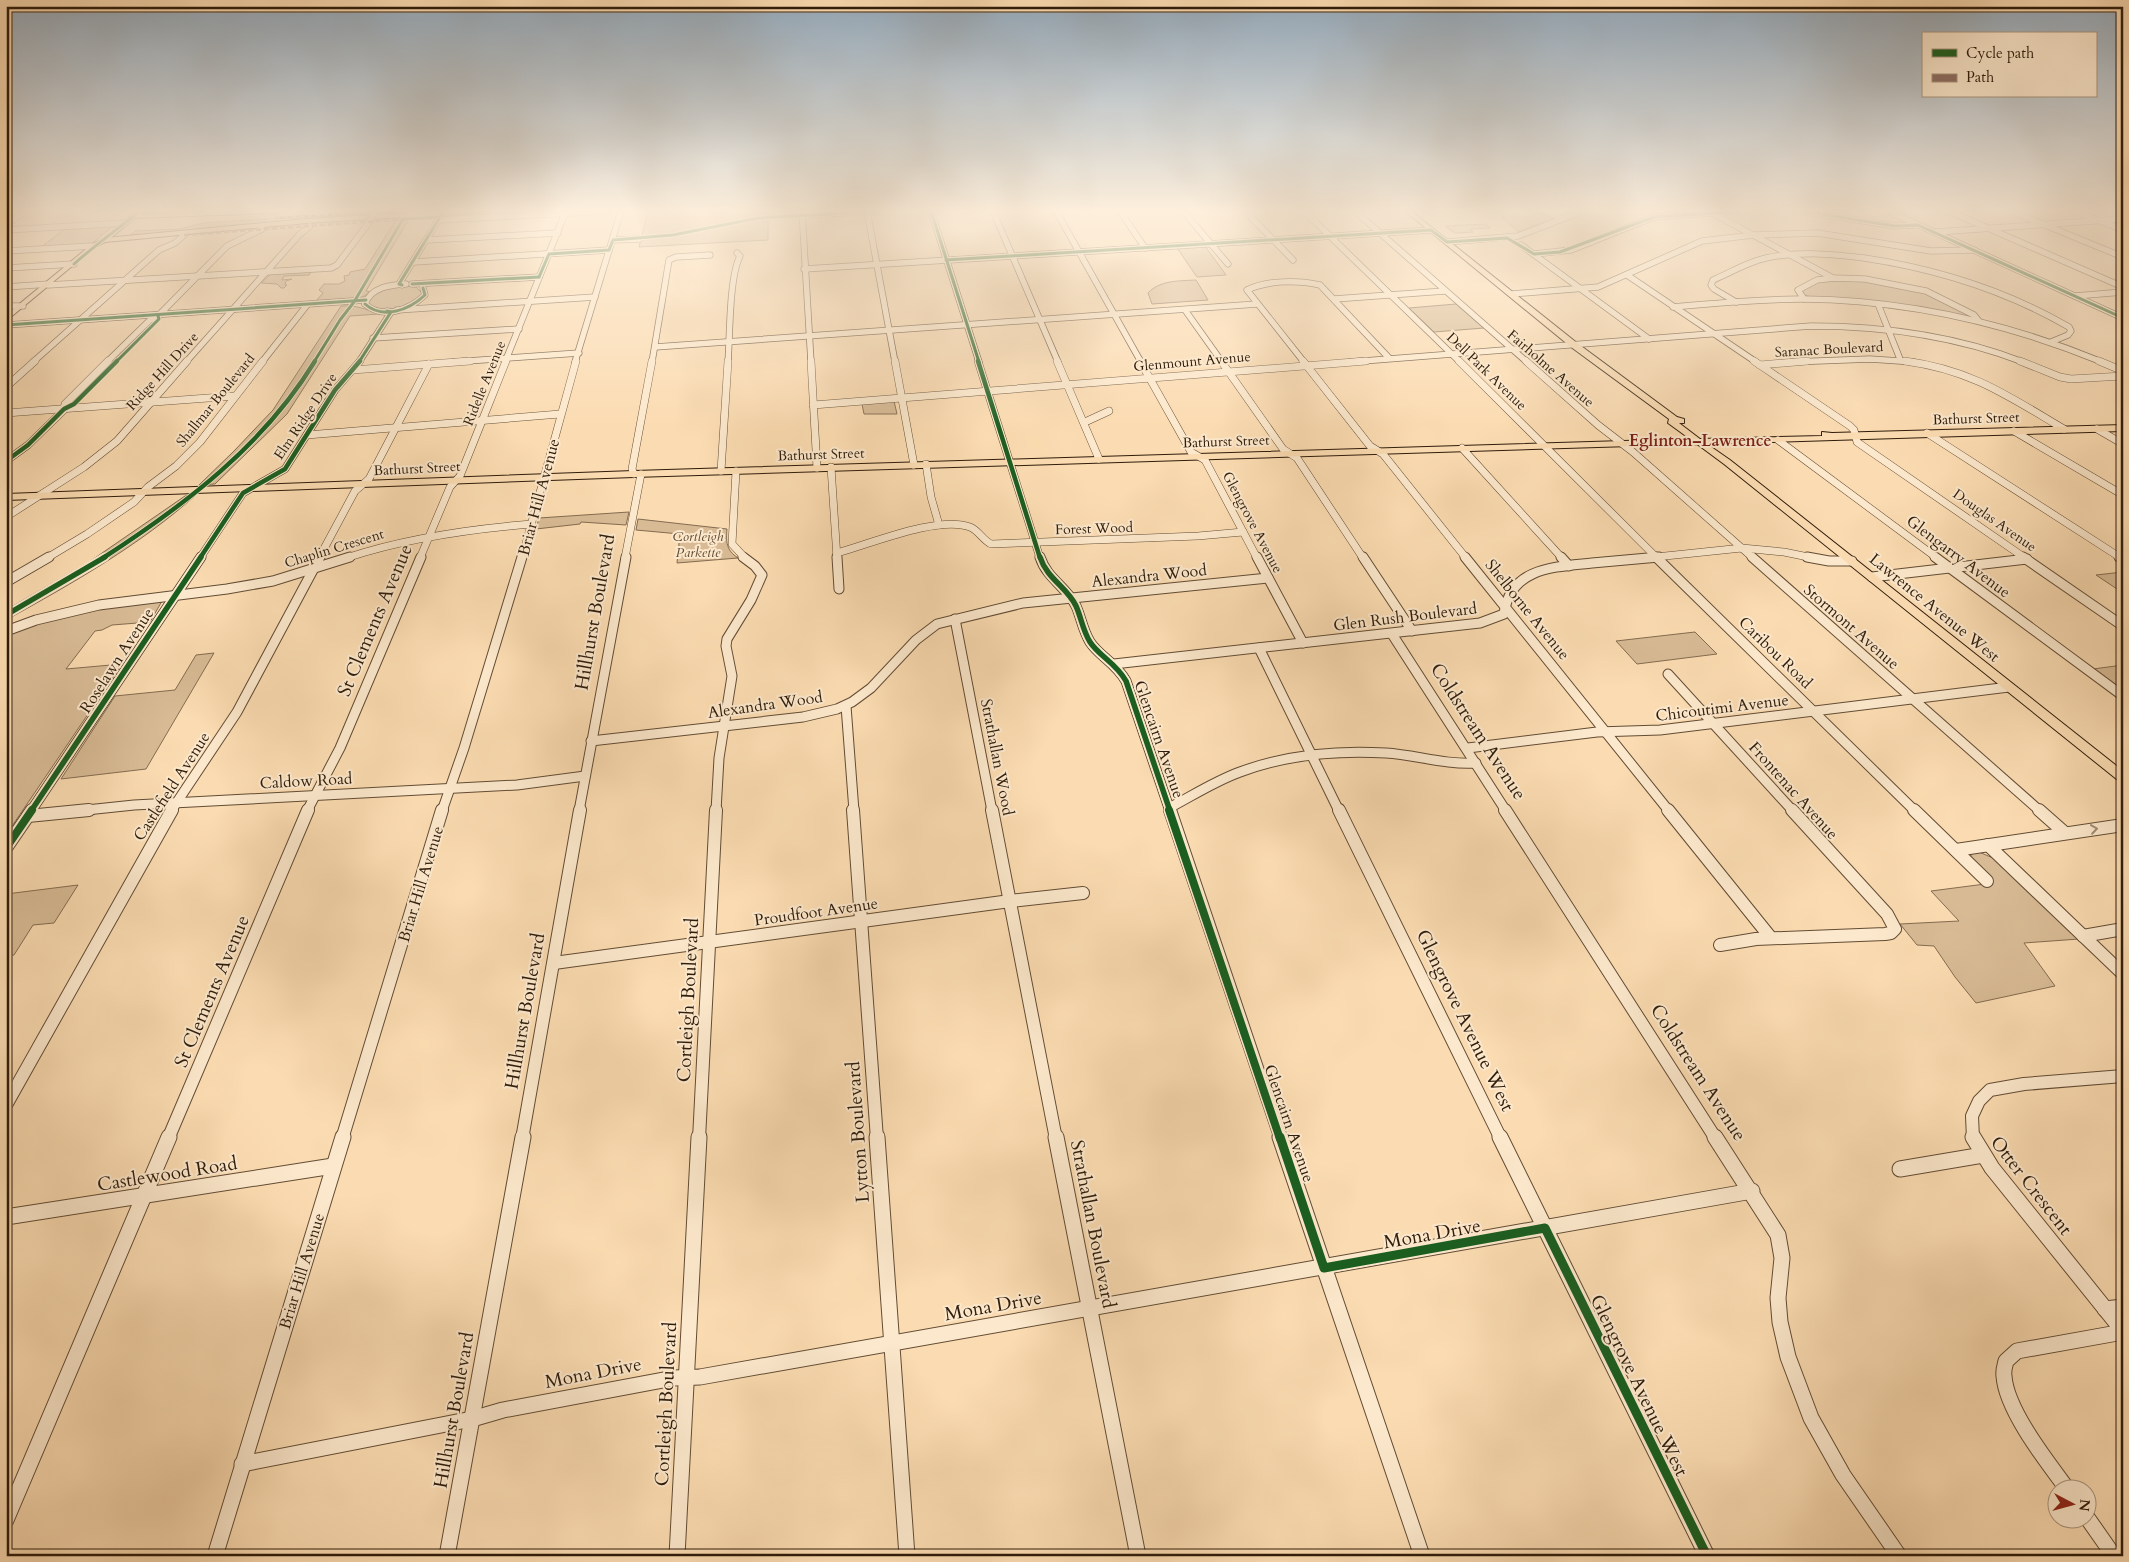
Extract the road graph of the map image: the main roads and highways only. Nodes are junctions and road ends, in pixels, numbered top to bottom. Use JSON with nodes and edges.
{"nodes":[{"id":1,"x":50,"y":284,"type":"edge"},
{"id":2,"x":1499,"y":284,"type":"edge"},
{"id":3,"x":6,"y":319,"type":"edge"},
{"id":4,"x":2123,"y":428,"type":"edge"},
{"id":5,"x":1831,"y":436,"type":"junction"},
{"id":6,"x":1700,"y":440,"type":"junction"},
{"id":7,"x":6,"y":497,"type":"edge"},
{"id":8,"x":2123,"y":778,"type":"edge"}],
"edges":[{"from":1,"to":3,"type":"main road"},
{"from":2,"to":6,"type":"main road","name":"Lawrence Avenue West"},
{"from":4,"to":5,"type":"main road","name":"Bathurst Street"},
{"from":5,"to":6,"type":"main road","name":"Bathurst Street"},
{"from":5,"to":6,"type":"main road","name":"Bathurst Street"},
{"from":6,"to":7,"type":"main road","name":"Bathurst Street"},
{"from":6,"to":8,"type":"main road","name":"Lawrence Avenue West"}]}
